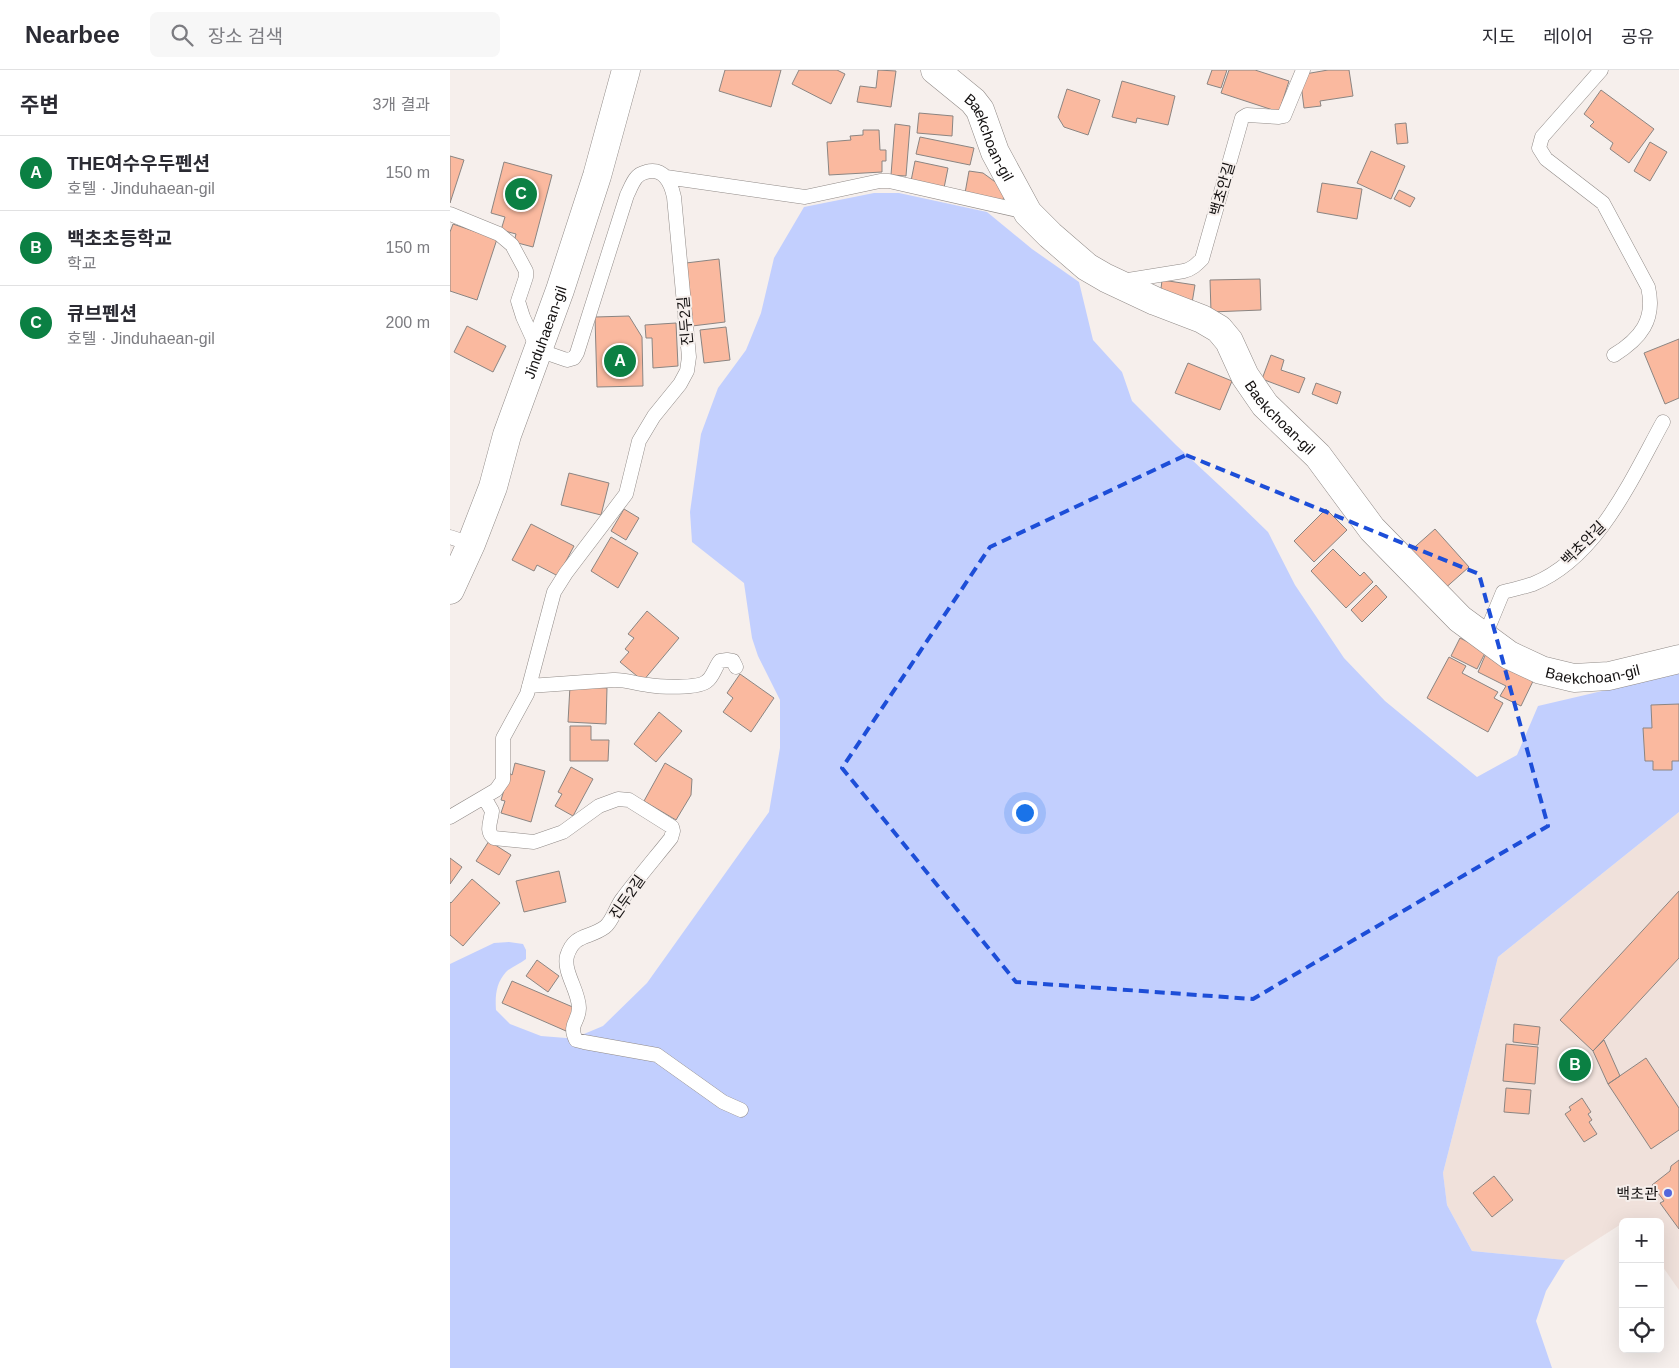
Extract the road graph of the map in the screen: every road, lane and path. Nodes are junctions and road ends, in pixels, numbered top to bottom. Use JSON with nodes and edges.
{"nodes":[{"id":1,"x":626,"y":70,"type":"edge"},
{"id":2,"x":935,"y":70,"type":"edge"},
{"id":3,"x":1303,"y":70,"type":"edge"},
{"id":4,"x":1601,"y":70,"type":"edge"},
{"id":5,"x":666,"y":177,"type":"junction"},
{"id":6,"x":1028,"y":213,"type":"junction"},
{"id":7,"x":450,"y":214,"type":"edge"},
{"id":8,"x":1113,"y":282,"type":"junction"},
{"id":9,"x":538,"y":350,"type":"junction"},
{"id":10,"x":1614,"y":355,"type":"dead end"},
{"id":11,"x":1663,"y":422,"type":"dead end"},
{"id":12,"x":460,"y":541,"type":"edge"},
{"id":13,"x":450,"y":590,"type":"edge"},
{"id":14,"x":1484,"y":638,"type":"junction"},
{"id":15,"x":1679,"y":660,"type":"edge"},
{"id":16,"x":736,"y":667,"type":"dead end"},
{"id":17,"x":529,"y":686,"type":"junction"},
{"id":18,"x":484,"y":797,"type":"junction"},
{"id":19,"x":450,"y":817,"type":"edge"},
{"id":20,"x":740,"y":1110,"type":"dead end"}],
"edges":[{"from":1,"to":9,"type":"street","name":"Jinduhaean-gil"},
{"from":2,"to":6,"type":"street","name":"Baekchoan-gil"},
{"from":3,"to":8,"type":"lane","name":"백초안길"},
{"from":4,"to":10,"type":"lane"},
{"from":5,"to":6,"type":"lane"},
{"from":5,"to":9,"type":"lane"},
{"from":5,"to":17,"type":"lane","name":"진두2길"},
{"from":6,"to":8,"type":"street","name":"Baekchoan-gil"},
{"from":7,"to":9,"type":"lane"},
{"from":8,"to":14,"type":"street","name":"Baekchoan-gil"},
{"from":9,"to":12,"type":"street","name":"Jinduhaean-gil"},
{"from":11,"to":14,"type":"lane","name":"백초안길"},
{"from":12,"to":13,"type":"street","name":"Jinduhaean-gil"},
{"from":14,"to":15,"type":"street","name":"Baekchoan-gil"},
{"from":16,"to":17,"type":"lane"},
{"from":17,"to":18,"type":"lane","name":"진두2길"},
{"from":18,"to":19,"type":"lane","name":"진두2길"},
{"from":18,"to":20,"type":"lane","name":"진두2길"}]}
